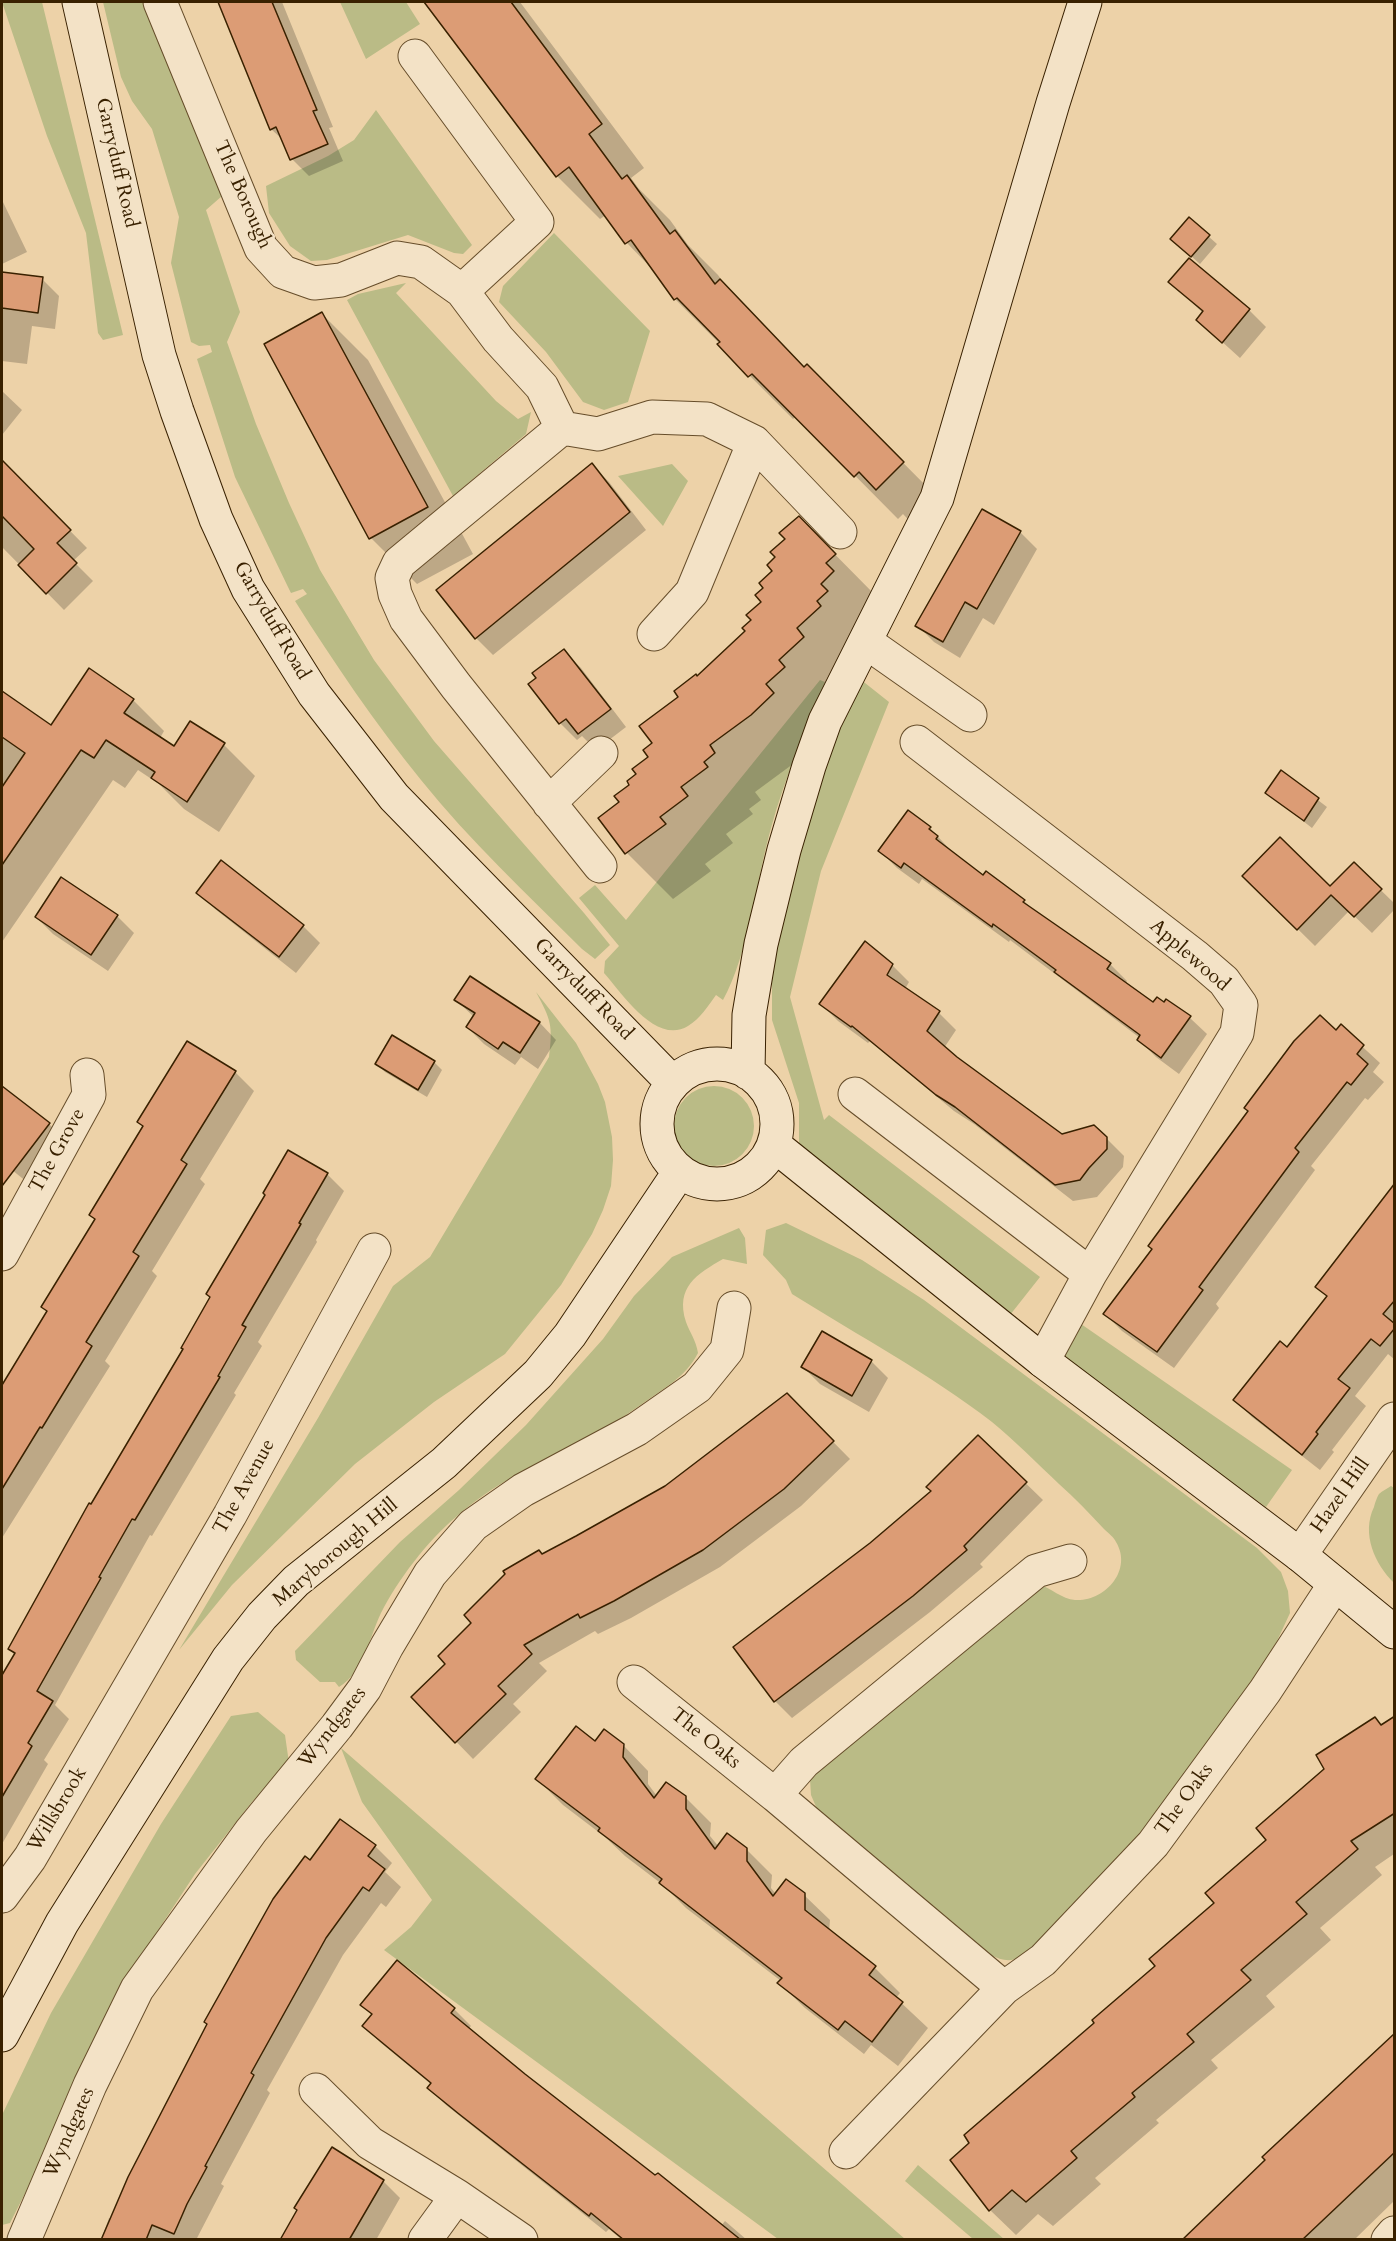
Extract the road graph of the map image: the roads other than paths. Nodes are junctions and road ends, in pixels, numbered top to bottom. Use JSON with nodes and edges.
{"nodes":[{"id":1,"x":79,"y":2,"type":"edge"},
{"id":2,"x":160,"y":2,"type":"edge"},
{"id":3,"x":1084,"y":2,"type":"edge"},
{"id":4,"x":414,"y":57,"type":"dead end"},
{"id":5,"x":462,"y":291,"type":"junction"},
{"id":6,"x":562,"y":428,"type":"junction"},
{"id":7,"x":754,"y":442,"type":"junction"},
{"id":8,"x":840,"y":531,"type":"dead end"},
{"id":9,"x":654,"y":634,"type":"dead end"},
{"id":10,"x":866,"y":642,"type":"junction"},
{"id":11,"x":970,"y":715,"type":"dead end"},
{"id":12,"x":917,"y":742,"type":"dead end"},
{"id":13,"x":601,"y":753,"type":"dead end"},
{"id":14,"x":549,"y":803,"type":"junction"},
{"id":15,"x":600,"y":866,"type":"dead end"},
{"id":16,"x":748,"y":1073,"type":"junction"},
{"id":17,"x":87,"y":1075,"type":"dead end"},
{"id":18,"x":673,"y":1083,"type":"junction"},
{"id":19,"x":855,"y":1094,"type":"dead end"},
{"id":20,"x":774,"y":1145,"type":"junction"},
{"id":21,"x":680,"y":1171,"type":"junction"},
{"id":22,"x":9,"y":1220,"type":"edge"},
{"id":23,"x":374,"y":1250,"type":"dead end"},
{"id":24,"x":2,"y":1254,"type":"edge"},
{"id":25,"x":1090,"y":1274,"type":"junction"},
{"id":26,"x":734,"y":1308,"type":"dead end"},
{"id":27,"x":1043,"y":1361,"type":"junction"},
{"id":28,"x":1390,"y":1435,"type":"edge"},
{"id":29,"x":1300,"y":1555,"type":"junction"},
{"id":30,"x":1070,"y":1561,"type":"dead end"},
{"id":31,"x":1335,"y":1584,"type":"junction"},
{"id":32,"x":1395,"y":1632,"type":"edge"},
{"id":33,"x":634,"y":1682,"type":"dead end"},
{"id":34,"x":111,"y":1721,"type":"joint"},
{"id":35,"x":775,"y":1795,"type":"junction"},
{"id":36,"x":2,"y":1896,"type":"edge"},
{"id":37,"x":1004,"y":1988,"type":"junction"},
{"id":38,"x":2,"y":2035,"type":"edge"},
{"id":39,"x":316,"y":2090,"type":"dead end"},
{"id":40,"x":846,"y":2152,"type":"dead end"},
{"id":41,"x":458,"y":2196,"type":"junction"},
{"id":42,"x":1395,"y":2233,"type":"edge"},
{"id":43,"x":24,"y":2240,"type":"edge"},
{"id":44,"x":425,"y":2240,"type":"edge"},
{"id":45,"x":521,"y":2240,"type":"edge"},
{"id":46,"x":1388,"y":2240,"type":"edge"}],
"edges":[{"from":1,"to":18,"type":"street","name":"Garryduff Road"},
{"from":2,"to":5,"type":"street","name":"The Borough"},
{"from":3,"to":10,"type":"street"},
{"from":4,"to":5,"type":"street"},
{"from":5,"to":6,"type":"street","name":"The Borough"},
{"from":6,"to":7,"type":"street"},
{"from":6,"to":14,"type":"street"},
{"from":7,"to":8,"type":"street"},
{"from":7,"to":9,"type":"street"},
{"from":10,"to":11,"type":"street"},
{"from":10,"to":16,"type":"street"},
{"from":12,"to":25,"type":"street","name":"Applewood"},
{"from":13,"to":14,"type":"street"},
{"from":14,"to":15,"type":"street"},
{"from":16,"to":18,"type":"street"},
{"from":16,"to":20,"type":"street"},
{"from":17,"to":22,"type":"street","name":"The Grove"},
{"from":18,"to":21,"type":"street"},
{"from":19,"to":25,"type":"street"},
{"from":20,"to":21,"type":"street"},
{"from":20,"to":27,"type":"street"},
{"from":21,"to":38,"type":"street","name":"Maryborough Hill"},
{"from":22,"to":24,"type":"street","name":"The Grove"},
{"from":23,"to":34,"type":"street","name":"The Avenue"},
{"from":25,"to":27,"type":"street","name":"Applewood"},
{"from":26,"to":43,"type":"street","name":"Wyndgates"},
{"from":27,"to":29,"type":"street"},
{"from":28,"to":29,"type":"street","name":"Hazel Hill"},
{"from":29,"to":31,"type":"street"},
{"from":30,"to":35,"type":"street"},
{"from":31,"to":32,"type":"street"},
{"from":31,"to":37,"type":"street","name":"The Oaks"},
{"from":33,"to":35,"type":"street","name":"The Oaks"},
{"from":34,"to":36,"type":"street","name":"Willsbrook"},
{"from":35,"to":37,"type":"street","name":"The Oaks"},
{"from":37,"to":40,"type":"street","name":"The Oaks"},
{"from":39,"to":41,"type":"street"},
{"from":41,"to":44,"type":"street"},
{"from":41,"to":45,"type":"street"},
{"from":42,"to":46,"type":"street"}]}
